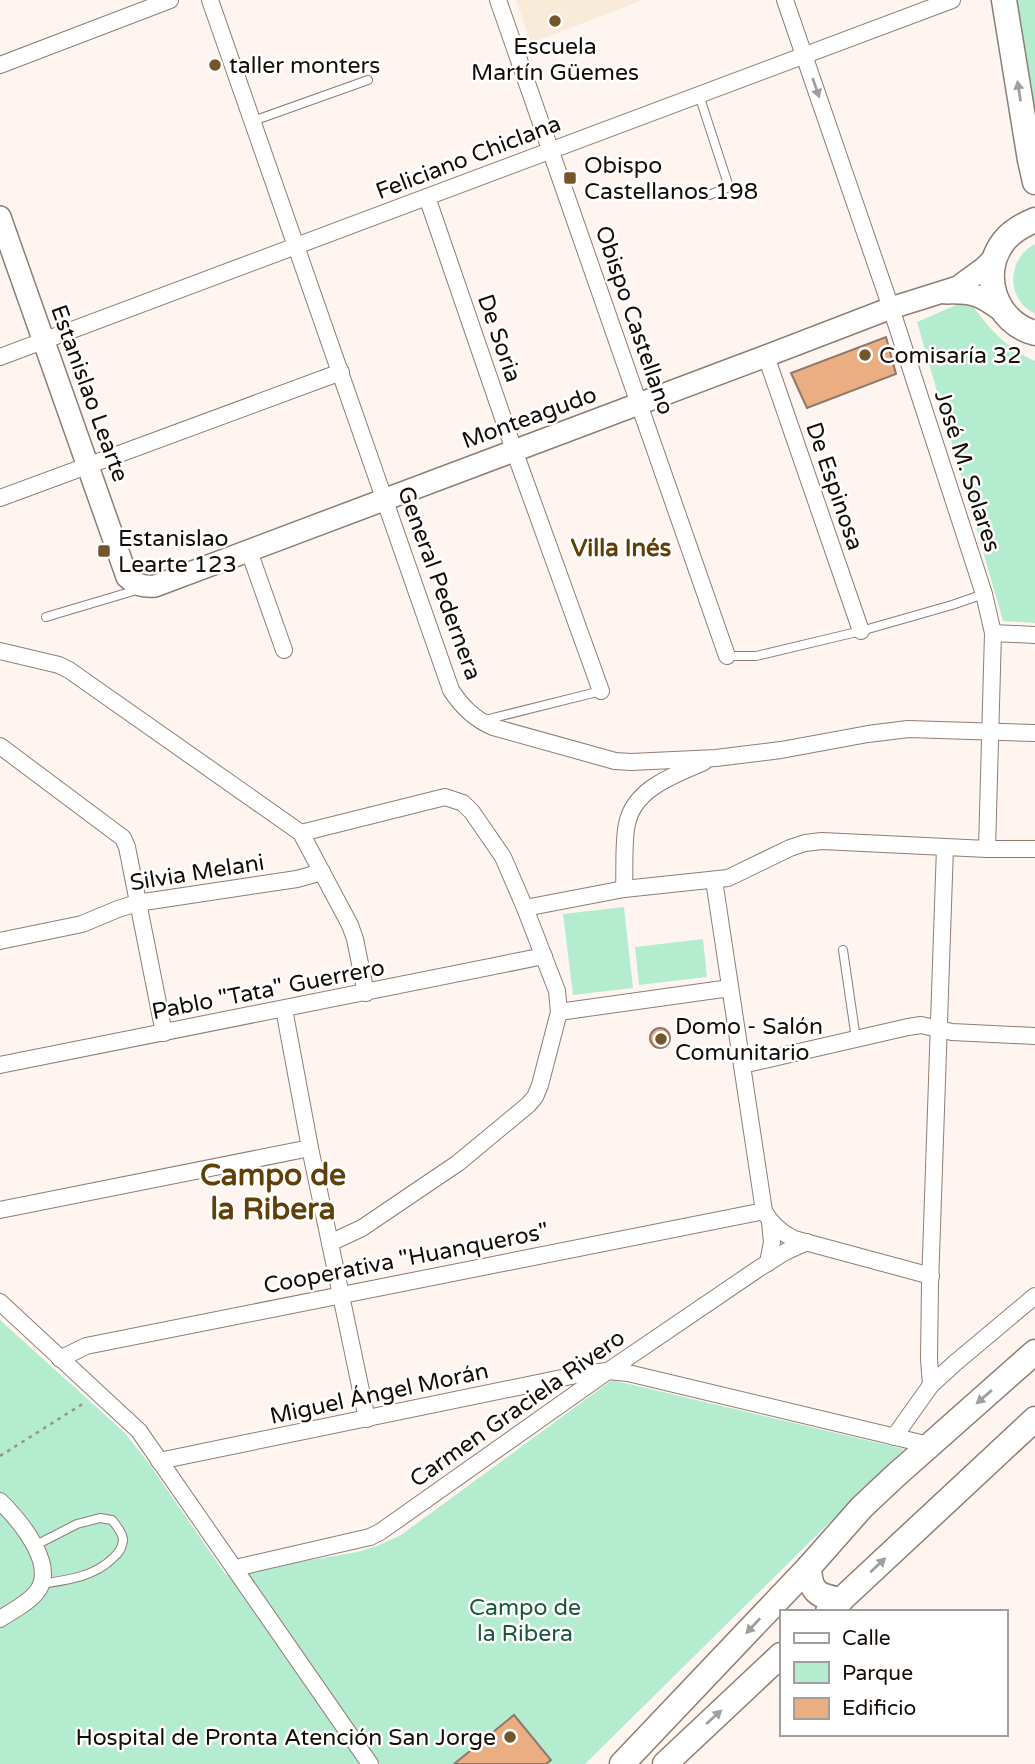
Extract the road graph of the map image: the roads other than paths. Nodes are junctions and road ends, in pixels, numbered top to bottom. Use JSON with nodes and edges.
{"nodes":[{"id":1,"x":170,"y":0,"type":"edge"},
{"id":2,"x":210,"y":0,"type":"edge"},
{"id":3,"x":498,"y":0,"type":"edge"},
{"id":4,"x":785,"y":0,"type":"edge"},
{"id":5,"x":952,"y":0,"type":"edge"},
{"id":6,"x":1004,"y":0,"type":"edge"},
{"id":7,"x":805,"y":55,"type":"junction"},
{"id":8,"x":0,"y":65,"type":"edge"},
{"id":9,"x":368,"y":80,"type":"dead end"},
{"id":10,"x":699,"y":95,"type":"junction"},
{"id":11,"x":253,"y":121,"type":"junction"},
{"id":12,"x":551,"y":150,"type":"junction"},
{"id":13,"x":1035,"y":182,"type":"edge"},
{"id":14,"x":709,"y":195,"type":"dead end"},
{"id":15,"x":427,"y":197,"type":"junction"},
{"id":16,"x":0,"y":217,"type":"edge"},
{"id":17,"x":1035,"y":220,"type":"edge"},
{"id":18,"x":296,"y":246,"type":"junction"},
{"id":19,"x":994,"y":258,"type":"junction"},
{"id":20,"x":940,"y":294,"type":"junction"},
{"id":21,"x":891,"y":308,"type":"junction"},
{"id":22,"x":1002,"y":311,"type":"junction"},
{"id":23,"x":1035,"y":333,"type":"edge"},
{"id":24,"x":43,"y":341,"type":"junction"},
{"id":25,"x":766,"y":356,"type":"junction"},
{"id":26,"x":0,"y":357,"type":"edge"},
{"id":27,"x":341,"y":372,"type":"junction"},
{"id":28,"x":640,"y":404,"type":"junction"},
{"id":29,"x":514,"y":450,"type":"junction"},
{"id":30,"x":88,"y":466,"type":"junction"},
{"id":31,"x":0,"y":498,"type":"edge"},
{"id":32,"x":385,"y":499,"type":"junction"},
{"id":33,"x":249,"y":551,"type":"junction"},
{"id":34,"x":141,"y":585,"type":"junction"},
{"id":35,"x":984,"y":594,"type":"junction"},
{"id":36,"x":46,"y":617,"type":"dead end"},
{"id":37,"x":861,"y":631,"type":"junction"},
{"id":38,"x":993,"y":633,"type":"junction"},
{"id":39,"x":1035,"y":635,"type":"edge"},
{"id":40,"x":284,"y":650,"type":"dead end"},
{"id":41,"x":0,"y":651,"type":"edge"},
{"id":42,"x":727,"y":656,"type":"joint"},
{"id":43,"x":601,"y":691,"type":"joint"},
{"id":44,"x":480,"y":721,"type":"junction"},
{"id":45,"x":990,"y":731,"type":"junction"},
{"id":46,"x":1035,"y":733,"type":"edge"},
{"id":47,"x":0,"y":746,"type":"edge"},
{"id":48,"x":716,"y":758,"type":"junction"},
{"id":49,"x":301,"y":833,"type":"junction"},
{"id":50,"x":945,"y":847,"type":"junction"},
{"id":51,"x":987,"y":849,"type":"junction"},
{"id":52,"x":1035,"y":849,"type":"edge"},
{"id":53,"x":322,"y":872,"type":"junction"},
{"id":54,"x":714,"y":880,"type":"junction"},
{"id":55,"x":624,"y":889,"type":"junction"},
{"id":56,"x":137,"y":903,"type":"junction"},
{"id":57,"x":525,"y":908,"type":"junction"},
{"id":58,"x":0,"y":941,"type":"edge"},
{"id":59,"x":842,"y":950,"type":"dead end"},
{"id":60,"x":544,"y":956,"type":"junction"},
{"id":61,"x":730,"y":988,"type":"junction"},
{"id":62,"x":366,"y":992,"type":"junction"},
{"id":63,"x":284,"y":1009,"type":"junction"},
{"id":64,"x":559,"y":1012,"type":"junction"},
{"id":65,"x":940,"y":1029,"type":"junction"},
{"id":66,"x":164,"y":1033,"type":"junction"},
{"id":67,"x":1035,"y":1036,"type":"edge"},
{"id":68,"x":856,"y":1039,"type":"junction"},
{"id":69,"x":0,"y":1065,"type":"edge"},
{"id":70,"x":742,"y":1065,"type":"junction"},
{"id":71,"x":310,"y":1148,"type":"junction"},
{"id":72,"x":0,"y":1210,"type":"edge"},
{"id":73,"x":767,"y":1216,"type":"junction"},
{"id":74,"x":807,"y":1242,"type":"junction"},
{"id":75,"x":330,"y":1243,"type":"junction"},
{"id":76,"x":768,"y":1263,"type":"junction"},
{"id":77,"x":931,"y":1276,"type":"junction"},
{"id":78,"x":341,"y":1294,"type":"junction"},
{"id":79,"x":1035,"y":1296,"type":"edge"},
{"id":80,"x":0,"y":1302,"type":"edge"},
{"id":81,"x":929,"y":1352,"type":"junction"},
{"id":82,"x":1035,"y":1352,"type":"edge"},
{"id":83,"x":60,"y":1359,"type":"junction"},
{"id":84,"x":955,"y":1363,"type":"junction"},
{"id":85,"x":608,"y":1371,"type":"junction"},
{"id":86,"x":535,"y":1384,"type":"junction"},
{"id":87,"x":931,"y":1385,"type":"junction"},
{"id":88,"x":553,"y":1410,"type":"junction"},
{"id":89,"x":367,"y":1419,"type":"junction"},
{"id":90,"x":1035,"y":1419,"type":"edge"},
{"id":91,"x":894,"y":1437,"type":"junction"},
{"id":92,"x":929,"y":1446,"type":"junction"},
{"id":93,"x":159,"y":1461,"type":"junction"},
{"id":94,"x":0,"y":1501,"type":"edge"},
{"id":95,"x":34,"y":1546,"type":"junction"},
{"id":96,"x":809,"y":1567,"type":"junction"},
{"id":97,"x":235,"y":1568,"type":"junction"},
{"id":98,"x":41,"y":1584,"type":"junction"},
{"id":99,"x":835,"y":1606,"type":"edge"},
{"id":100,"x":0,"y":1619,"type":"edge"},
{"id":101,"x":780,"y":1656,"type":"edge"},
{"id":102,"x":370,"y":1764,"type":"edge"},
{"id":103,"x":622,"y":1764,"type":"edge"},
{"id":104,"x":665,"y":1764,"type":"edge"}],
"edges":[{"from":1,"to":8,"type":"street"},
{"from":2,"to":11,"type":"street","name":"General Pedernera"},
{"from":3,"to":12,"type":"street","name":"Obispo Castellano"},
{"from":4,"to":7,"type":"street","name":"José M. Solares"},
{"from":5,"to":7,"type":"street","name":"Feliciano Chiclana"},
{"from":13,"to":6,"type":"main road","one_way":true},
{"from":7,"to":10,"type":"street","name":"Feliciano Chiclana"},
{"from":7,"to":21,"type":"street","name":"José M. Solares","one_way":true},
{"from":9,"to":11,"type":"lane"},
{"from":10,"to":12,"type":"street","name":"Feliciano Chiclana"},
{"from":10,"to":14,"type":"lane"},
{"from":11,"to":18,"type":"street","name":"General Pedernera"},
{"from":12,"to":15,"type":"street","name":"Feliciano Chiclana"},
{"from":12,"to":28,"type":"street","name":"Obispo Castellano"},
{"from":15,"to":18,"type":"street","name":"Feliciano Chiclana"},
{"from":15,"to":29,"type":"street","name":"De Soria"},
{"from":16,"to":24,"type":"street","name":"Estanislao Learte"},
{"from":17,"to":19,"type":"main road"},
{"from":18,"to":24,"type":"street","name":"Feliciano Chiclana"},
{"from":18,"to":27,"type":"street","name":"General Pedernera"},
{"from":19,"to":20,"type":"street","name":"Monteagudo"},
{"from":19,"to":22,"type":"main road"},
{"from":20,"to":21,"type":"street","name":"Monteagudo"},
{"from":20,"to":22,"type":"street","name":"Monteagudo"},
{"from":21,"to":25,"type":"street","name":"Monteagudo"},
{"from":21,"to":35,"type":"street","name":"José M. Solares"},
{"from":22,"to":23,"type":"main road"},
{"from":24,"to":26,"type":"street","name":"Feliciano Chiclana"},
{"from":24,"to":30,"type":"street","name":"Estanislao Learte"},
{"from":25,"to":28,"type":"street","name":"Monteagudo"},
{"from":25,"to":37,"type":"street","name":"De Espinosa"},
{"from":27,"to":30,"type":"street"},
{"from":27,"to":32,"type":"street","name":"General Pedernera"},
{"from":28,"to":29,"type":"street","name":"Monteagudo"},
{"from":28,"to":42,"type":"street","name":"Obispo Castellano"},
{"from":29,"to":32,"type":"street","name":"Monteagudo"},
{"from":29,"to":43,"type":"street","name":"De Soria"},
{"from":30,"to":31,"type":"street"},
{"from":30,"to":34,"type":"street","name":"Estanislao Learte"},
{"from":32,"to":33,"type":"street","name":"Monteagudo"},
{"from":32,"to":44,"type":"street","name":"General Pedernera"},
{"from":33,"to":34,"type":"street","name":"Monteagudo"},
{"from":33,"to":40,"type":"street"},
{"from":34,"to":36,"type":"lane"},
{"from":35,"to":37,"type":"lane"},
{"from":35,"to":38,"type":"street","name":"José M. Solares"},
{"from":37,"to":42,"type":"lane"},
{"from":38,"to":39,"type":"street"},
{"from":38,"to":45,"type":"street","name":"José M. Solares"},
{"from":41,"to":49,"type":"street"},
{"from":43,"to":44,"type":"lane"},
{"from":44,"to":48,"type":"street","name":"General Pedernera"},
{"from":45,"to":46,"type":"street","name":"General Pedernera"},
{"from":45,"to":48,"type":"street","name":"General Pedernera"},
{"from":45,"to":51,"type":"street","name":"José M. Solares"},
{"from":47,"to":56,"type":"street"},
{"from":48,"to":55,"type":"street"},
{"from":49,"to":53,"type":"street"},
{"from":49,"to":57,"type":"street"},
{"from":50,"to":51,"type":"street"},
{"from":50,"to":54,"type":"street"},
{"from":50,"to":65,"type":"street"},
{"from":51,"to":52,"type":"street"},
{"from":53,"to":56,"type":"street","name":"Silvia Melani"},
{"from":53,"to":62,"type":"street"},
{"from":54,"to":55,"type":"street"},
{"from":54,"to":61,"type":"street"},
{"from":55,"to":57,"type":"street"},
{"from":56,"to":58,"type":"street","name":"Silvia Melani"},
{"from":56,"to":66,"type":"street"},
{"from":57,"to":60,"type":"street"},
{"from":59,"to":68,"type":"lane"},
{"from":60,"to":62,"type":"street","name":"Pablo \"Tata\" Guerrero"},
{"from":60,"to":64,"type":"street"},
{"from":61,"to":64,"type":"street"},
{"from":61,"to":70,"type":"street"},
{"from":62,"to":63,"type":"street","name":"Pablo \"Tata\" Guerrero"},
{"from":63,"to":66,"type":"street","name":"Pablo \"Tata\" Guerrero"},
{"from":63,"to":71,"type":"street"},
{"from":64,"to":75,"type":"street"},
{"from":65,"to":67,"type":"street"},
{"from":65,"to":68,"type":"street"},
{"from":65,"to":77,"type":"street"},
{"from":66,"to":69,"type":"street","name":"Pablo \"Tata\" Guerrero"},
{"from":68,"to":70,"type":"street"},
{"from":70,"to":73,"type":"street"},
{"from":71,"to":72,"type":"street"},
{"from":71,"to":75,"type":"street"},
{"from":73,"to":74,"type":"street"},
{"from":73,"to":76,"type":"street"},
{"from":73,"to":78,"type":"street","name":"Cooperativa \"Huanqueros\""},
{"from":74,"to":76,"type":"street","name":"Carmen Graciela Rivero"},
{"from":74,"to":77,"type":"street"},
{"from":75,"to":78,"type":"street"},
{"from":76,"to":85,"type":"street","name":"Carmen Graciela Rivero"},
{"from":77,"to":81,"type":"street"},
{"from":78,"to":83,"type":"street","name":"Cooperativa \"Huanqueros\""},
{"from":78,"to":89,"type":"street"},
{"from":79,"to":84,"type":"street"},
{"from":80,"to":83,"type":"street"},
{"from":81,"to":84,"type":"street"},
{"from":81,"to":87,"type":"street"},
{"from":82,"to":92,"type":"main road","one_way":true},
{"from":83,"to":93,"type":"street"},
{"from":84,"to":87,"type":"street"},
{"from":85,"to":86,"type":"street","name":"Miguel Ángel Morán"},
{"from":85,"to":88,"type":"street","name":"Carmen Graciela Rivero"},
{"from":85,"to":91,"type":"street"},
{"from":86,"to":88,"type":"street"},
{"from":86,"to":89,"type":"street","name":"Miguel Ángel Morán"},
{"from":87,"to":91,"type":"street"},
{"from":88,"to":97,"type":"street","name":"Carmen Graciela Rivero"},
{"from":89,"to":93,"type":"street","name":"Miguel Ángel Morán"},
{"from":99,"to":90,"type":"main road","one_way":true},
{"from":91,"to":92,"type":"street"},
{"from":92,"to":96,"type":"main road"},
{"from":93,"to":97,"type":"street"},
{"from":94,"to":95,"type":"street"},
{"from":95,"to":98,"type":"street"},
{"from":95,"to":98,"type":"lane"},
{"from":96,"to":99,"type":"main road"},
{"from":96,"to":103,"type":"main road","one_way":true},
{"from":97,"to":102,"type":"street"},
{"from":98,"to":100,"type":"street"},
{"from":104,"to":101,"type":"main road","one_way":true}]}
